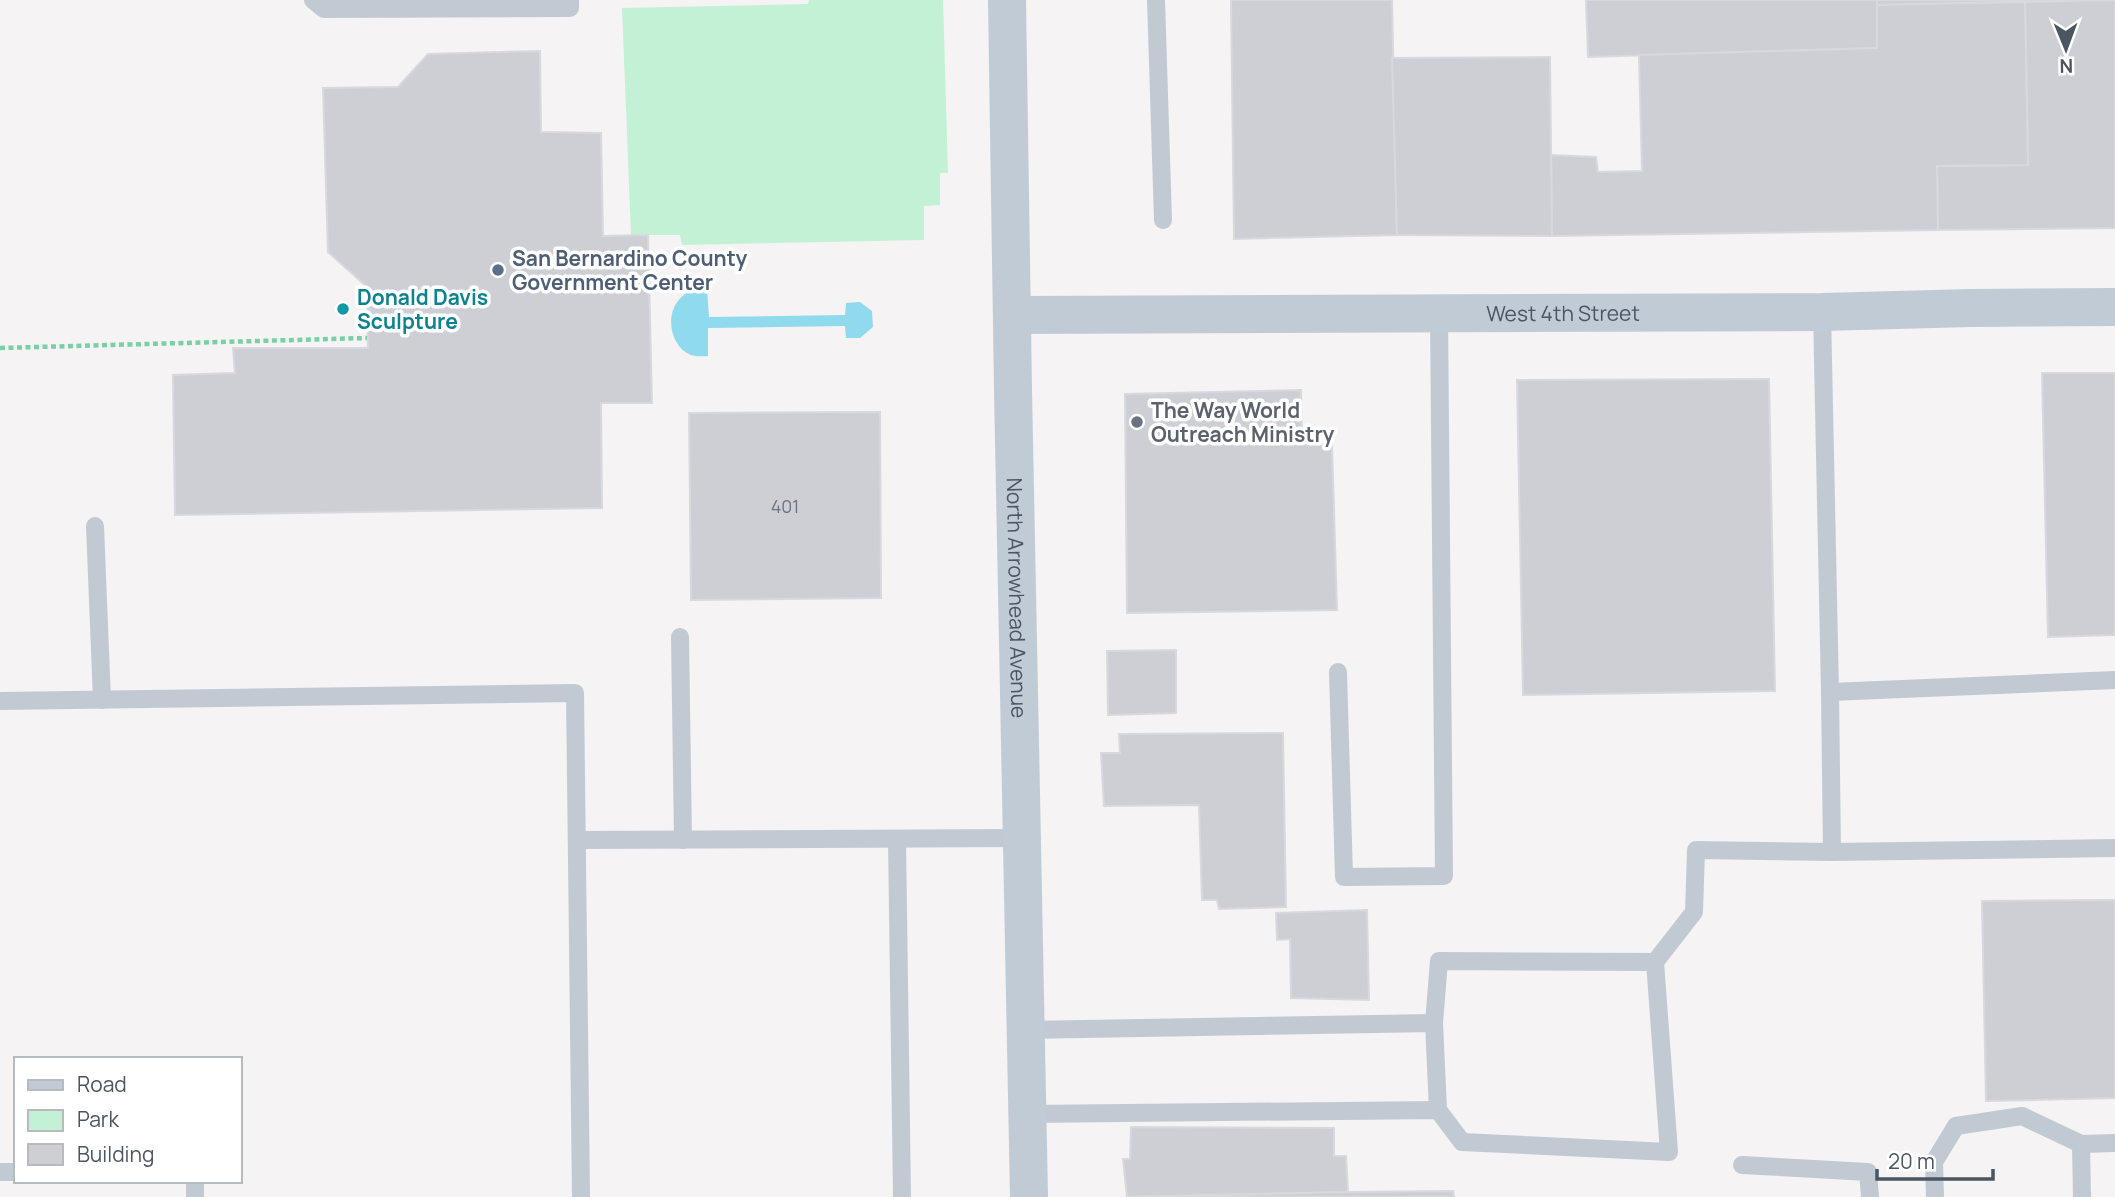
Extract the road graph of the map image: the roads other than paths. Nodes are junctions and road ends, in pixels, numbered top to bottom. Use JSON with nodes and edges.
{"nodes":[{"id":1,"x":313,"y":0,"type":"edge"},
{"id":2,"x":570,"y":0,"type":"edge"},
{"id":3,"x":1007,"y":0,"type":"edge"},
{"id":4,"x":1156,"y":0,"type":"edge"},
{"id":5,"x":1163,"y":220,"type":"dead end"},
{"id":6,"x":2115,"y":307,"type":"edge"},
{"id":7,"x":1822,"y":312,"type":"junction"},
{"id":8,"x":1439,"y":313,"type":"junction"},
{"id":9,"x":1012,"y":315,"type":"junction"},
{"id":10,"x":95,"y":526,"type":"dead end"},
{"id":11,"x":680,"y":637,"type":"dead end"},
{"id":12,"x":1338,"y":672,"type":"dead end"},
{"id":13,"x":2115,"y":680,"type":"edge"},
{"id":14,"x":1830,"y":692,"type":"junction"},
{"id":15,"x":102,"y":699,"type":"junction"},
{"id":16,"x":0,"y":701,"type":"edge"},
{"id":17,"x":1021,"y":838,"type":"junction"},
{"id":18,"x":897,"y":839,"type":"junction"},
{"id":19,"x":577,"y":840,"type":"junction"},
{"id":20,"x":683,"y":840,"type":"junction"},
{"id":21,"x":2115,"y":848,"type":"edge"},
{"id":22,"x":1832,"y":852,"type":"junction"},
{"id":23,"x":1655,"y":962,"type":"junction"},
{"id":24,"x":1433,"y":1023,"type":"junction"},
{"id":25,"x":1025,"y":1030,"type":"junction"},
{"id":26,"x":1438,"y":1110,"type":"junction"},
{"id":27,"x":1027,"y":1114,"type":"junction"},
{"id":28,"x":2115,"y":1143,"type":"edge"},
{"id":29,"x":2081,"y":1144,"type":"junction"},
{"id":30,"x":1742,"y":1165,"type":"dead end"},
{"id":31,"x":581,"y":1197,"type":"edge"},
{"id":32,"x":902,"y":1197,"type":"edge"},
{"id":33,"x":1029,"y":1197,"type":"edge"},
{"id":34,"x":1870,"y":1197,"type":"edge"},
{"id":35,"x":1935,"y":1197,"type":"edge"},
{"id":36,"x":2082,"y":1197,"type":"edge"}],
"edges":[{"from":1,"to":2,"type":"lane"},
{"from":3,"to":9,"type":"main road","name":"North Arrowhead Avenue"},
{"from":4,"to":5,"type":"lane"},
{"from":6,"to":7,"type":"main road","name":"West 4th Street"},
{"from":7,"to":8,"type":"main road","name":"West 4th Street"},
{"from":7,"to":14,"type":"lane"},
{"from":8,"to":9,"type":"main road","name":"West 4th Street"},
{"from":8,"to":12,"type":"lane"},
{"from":9,"to":17,"type":"main road","name":"North Arrowhead Avenue"},
{"from":10,"to":15,"type":"lane"},
{"from":11,"to":20,"type":"lane"},
{"from":13,"to":14,"type":"lane"},
{"from":14,"to":22,"type":"lane"},
{"from":15,"to":16,"type":"lane"},
{"from":15,"to":19,"type":"lane"},
{"from":17,"to":18,"type":"lane"},
{"from":17,"to":25,"type":"main road","name":"North Arrowhead Avenue"},
{"from":18,"to":20,"type":"lane"},
{"from":18,"to":32,"type":"lane"},
{"from":19,"to":20,"type":"lane"},
{"from":19,"to":31,"type":"lane"},
{"from":21,"to":22,"type":"lane"},
{"from":22,"to":23,"type":"lane"},
{"from":23,"to":24,"type":"lane"},
{"from":23,"to":26,"type":"lane"},
{"from":24,"to":25,"type":"lane"},
{"from":24,"to":26,"type":"lane"},
{"from":25,"to":27,"type":"main road","name":"North Arrowhead Avenue"},
{"from":26,"to":27,"type":"lane"},
{"from":27,"to":33,"type":"main road","name":"North Arrowhead Avenue"},
{"from":28,"to":29,"type":"lane"},
{"from":29,"to":35,"type":"lane"},
{"from":29,"to":36,"type":"lane"},
{"from":30,"to":34,"type":"lane"}]}
